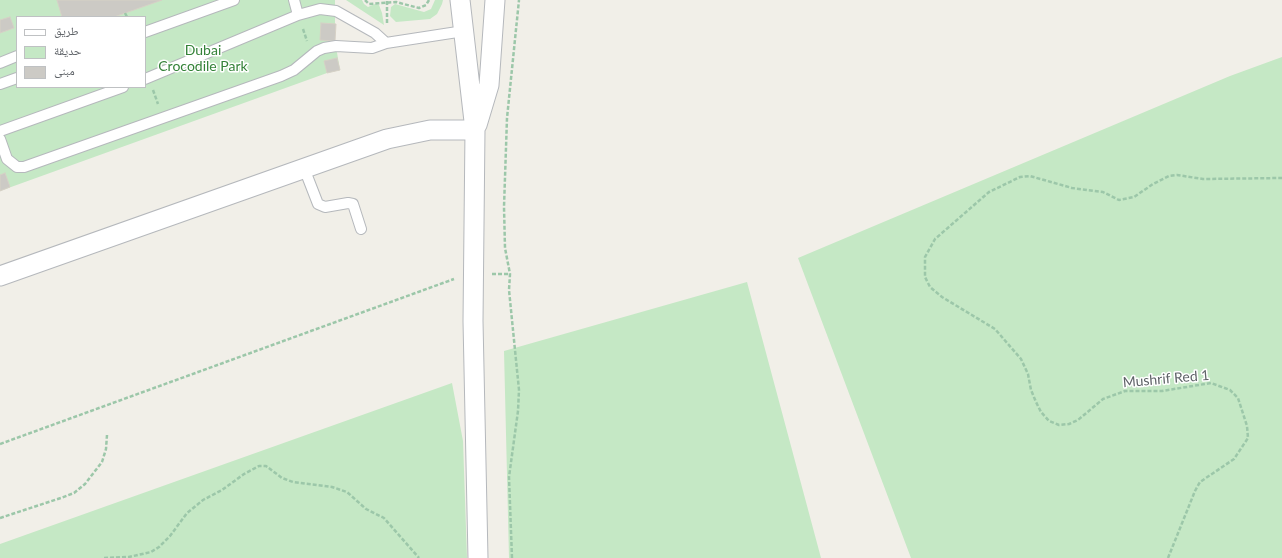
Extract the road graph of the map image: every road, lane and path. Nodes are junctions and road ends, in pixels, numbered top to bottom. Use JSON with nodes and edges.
{"nodes":[{"id":1,"x":234,"y":0,"type":"edge"},
{"id":2,"x":294,"y":0,"type":"edge"},
{"id":3,"x":365,"y":0,"type":"edge"},
{"id":4,"x":429,"y":0,"type":"edge"},
{"id":5,"x":460,"y":0,"type":"edge"},
{"id":6,"x":495,"y":0,"type":"edge"},
{"id":7,"x":519,"y":0,"type":"edge"},
{"id":8,"x":125,"y":13,"type":"dead end"},
{"id":9,"x":298,"y":15,"type":"junction"},
{"id":10,"x":126,"y":16,"type":"edge"},
{"id":11,"x":464,"y":31,"type":"junction"},
{"id":12,"x":146,"y":32,"type":"edge"},
{"id":13,"x":386,"y":43,"type":"junction"},
{"id":14,"x":311,"y":55,"type":"junction"},
{"id":15,"x":16,"y":56,"type":"edge"},
{"id":16,"x":0,"y":63,"type":"edge"},
{"id":17,"x":16,"y":78,"type":"edge"},
{"id":18,"x":146,"y":79,"type":"edge"},
{"id":19,"x":0,"y":84,"type":"edge"},
{"id":20,"x":120,"y":88,"type":"edge"},
{"id":21,"x":475,"y":130,"type":"junction"},
{"id":22,"x":0,"y":131,"type":"edge"},
{"id":23,"x":0,"y":139,"type":"edge"},
{"id":24,"x":304,"y":168,"type":"junction"},
{"id":25,"x":1282,"y":178,"type":"edge"},
{"id":26,"x":360,"y":229,"type":"dead end"},
{"id":27,"x":473,"y":273,"type":"junction"},
{"id":28,"x":510,"y":274,"type":"junction"},
{"id":29,"x":0,"y":276,"type":"edge"},
{"id":30,"x":107,"y":434,"type":"dead end"},
{"id":31,"x":0,"y":444,"type":"edge"},
{"id":32,"x":0,"y":518,"type":"edge"},
{"id":33,"x":104,"y":558,"type":"edge"},
{"id":34,"x":419,"y":558,"type":"edge"},
{"id":35,"x":478,"y":558,"type":"edge"},
{"id":36,"x":512,"y":558,"type":"edge"},
{"id":37,"x":1168,"y":558,"type":"edge"}],
"edges":[{"from":1,"to":12,"type":"lane"},
{"from":2,"to":9,"type":"lane"},
{"from":3,"to":4,"type":"path"},
{"from":5,"to":11,"type":"street"},
{"from":6,"to":21,"type":"street"},
{"from":7,"to":28,"type":"path"},
{"from":8,"to":10,"type":"path"},
{"from":9,"to":13,"type":"lane"},
{"from":9,"to":14,"type":"path"},
{"from":9,"to":18,"type":"lane"},
{"from":11,"to":13,"type":"lane"},
{"from":11,"to":21,"type":"street"},
{"from":13,"to":14,"type":"lane"},
{"from":14,"to":23,"type":"lane"},
{"from":15,"to":16,"type":"lane"},
{"from":17,"to":19,"type":"lane"},
{"from":20,"to":22,"type":"lane"},
{"from":21,"to":24,"type":"street"},
{"from":21,"to":27,"type":"street"},
{"from":24,"to":26,"type":"lane"},
{"from":24,"to":29,"type":"street"},
{"from":25,"to":37,"type":"path","name":"Mushrif Red 1"},
{"from":27,"to":28,"type":"path"},
{"from":27,"to":31,"type":"path"},
{"from":27,"to":35,"type":"street"},
{"from":28,"to":36,"type":"path"},
{"from":30,"to":32,"type":"path"},
{"from":33,"to":34,"type":"path"}]}
